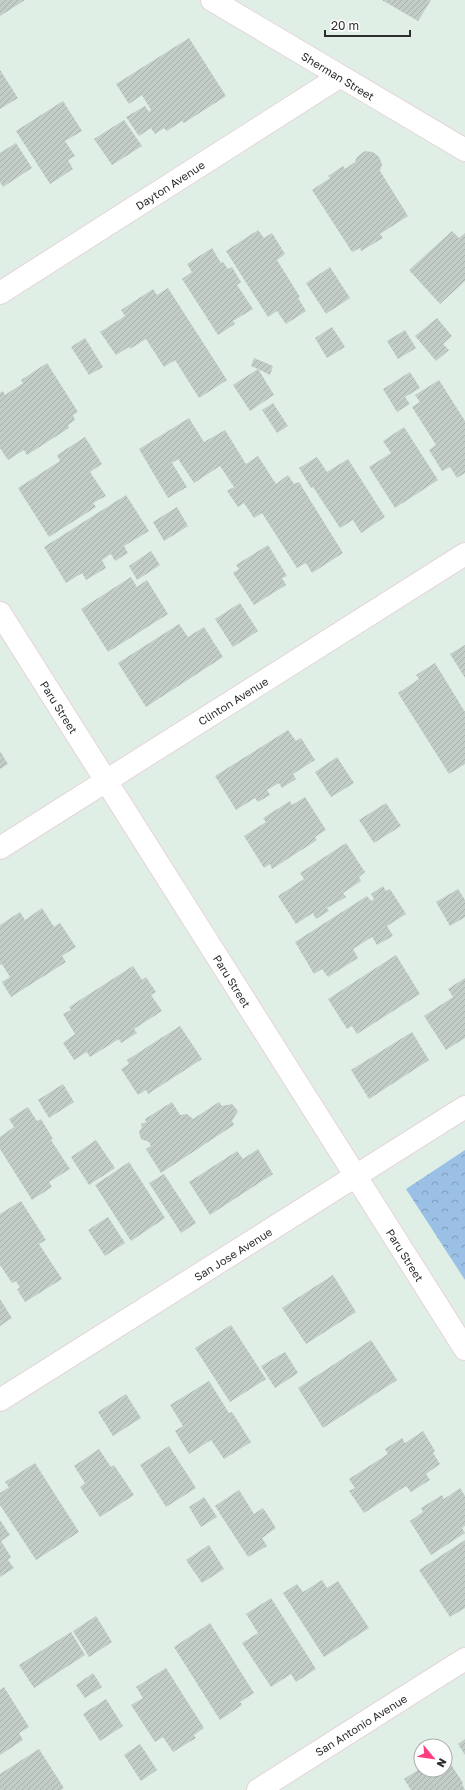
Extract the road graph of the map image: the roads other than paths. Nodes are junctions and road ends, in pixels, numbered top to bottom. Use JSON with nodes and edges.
{"nodes":[{"id":1,"x":212,"y":0,"type":"edge"},
{"id":2,"x":339,"y":76,"type":"junction"},
{"id":3,"x":465,"y":150,"type":"edge"},
{"id":4,"x":0,"y":293,"type":"edge"},
{"id":5,"x":465,"y":554,"type":"edge"},
{"id":6,"x":0,"y":612,"type":"edge"},
{"id":7,"x":106,"y":781,"type":"junction"},
{"id":8,"x":0,"y":848,"type":"edge"},
{"id":9,"x":465,"y":1107,"type":"edge"},
{"id":10,"x":356,"y":1177,"type":"junction"},
{"id":11,"x":465,"y":1350,"type":"edge"},
{"id":12,"x":0,"y":1400,"type":"edge"},
{"id":13,"x":465,"y":1659,"type":"edge"},
{"id":14,"x":258,"y":1790,"type":"edge"}],
"edges":[{"from":1,"to":2,"type":"street","name":"Sherman Street"},
{"from":2,"to":3,"type":"street","name":"Sherman Street"},
{"from":2,"to":4,"type":"street","name":"Dayton Avenue"},
{"from":5,"to":7,"type":"street","name":"Clinton Avenue"},
{"from":6,"to":7,"type":"street","name":"Paru Street"},
{"from":7,"to":8,"type":"street","name":"Clinton Avenue"},
{"from":7,"to":10,"type":"street","name":"Paru Street"},
{"from":9,"to":10,"type":"street","name":"San Jose Avenue"},
{"from":10,"to":11,"type":"street","name":"Paru Street"},
{"from":10,"to":12,"type":"street","name":"San Jose Avenue"},
{"from":13,"to":14,"type":"street","name":"San Antonio Avenue"}]}
